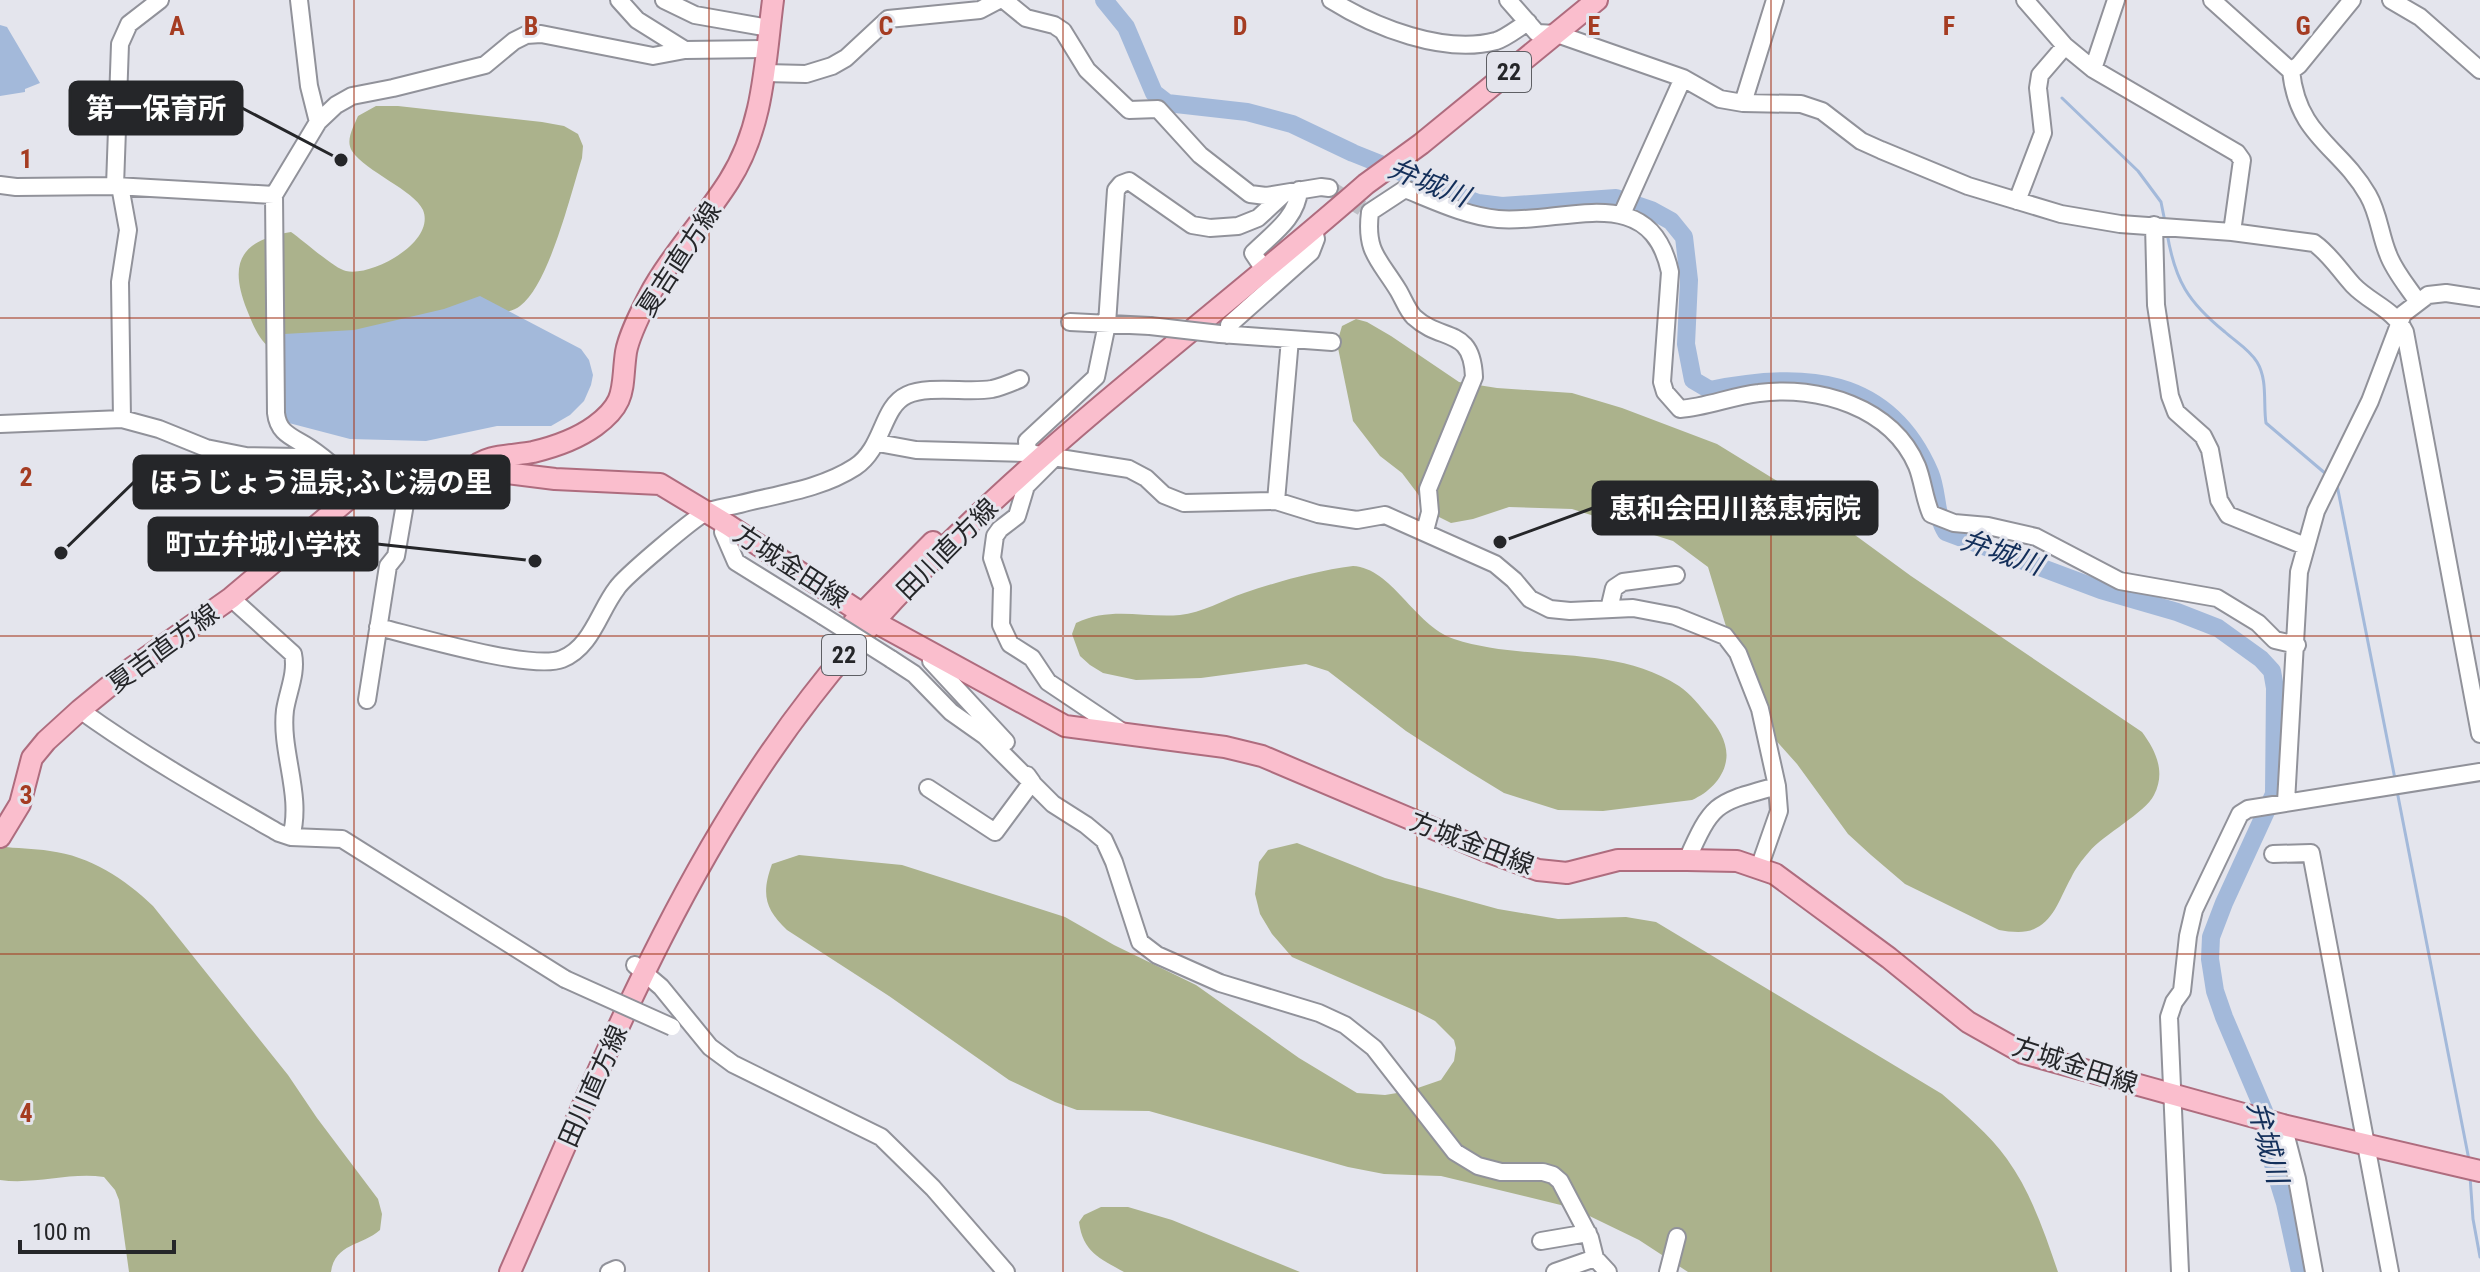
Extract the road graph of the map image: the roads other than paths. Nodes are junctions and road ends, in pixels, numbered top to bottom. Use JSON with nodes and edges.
{"nodes":[{"id":1,"x":160,"y":0,"type":"edge"},
{"id":2,"x":299,"y":0,"type":"edge"},
{"id":3,"x":619,"y":0,"type":"edge"},
{"id":4,"x":664,"y":0,"type":"edge"},
{"id":5,"x":773,"y":0,"type":"edge"},
{"id":6,"x":1002,"y":0,"type":"edge"},
{"id":7,"x":1331,"y":0,"type":"edge"},
{"id":8,"x":1508,"y":0,"type":"edge"},
{"id":9,"x":1578,"y":0,"type":"edge"},
{"id":10,"x":1597,"y":0,"type":"edge"},
{"id":11,"x":1775,"y":0,"type":"edge"},
{"id":12,"x":2025,"y":0,"type":"edge"},
{"id":13,"x":2116,"y":0,"type":"edge"},
{"id":14,"x":2212,"y":0,"type":"edge"},
{"id":15,"x":2352,"y":0,"type":"edge"},
{"id":16,"x":2391,"y":0,"type":"edge"},
{"id":17,"x":769,"y":28,"type":"junction"},
{"id":18,"x":1541,"y":30,"type":"junction"},
{"id":19,"x":2065,"y":46,"type":"junction"},
{"id":20,"x":766,"y":49,"type":"junction"},
{"id":21,"x":685,"y":50,"type":"junction"},
{"id":22,"x":2093,"y":69,"type":"junction"},
{"id":23,"x":2480,"y":70,"type":"edge"},
{"id":24,"x":2291,"y":71,"type":"junction"},
{"id":25,"x":765,"y":73,"type":"junction"},
{"id":26,"x":1683,"y":78,"type":"junction"},
{"id":27,"x":1743,"y":103,"type":"junction"},
{"id":28,"x":318,"y":122,"type":"junction"},
{"id":29,"x":1364,"y":181,"type":"junction"},
{"id":30,"x":0,"y":185,"type":"edge"},
{"id":31,"x":118,"y":186,"type":"junction"},
{"id":32,"x":1329,"y":188,"type":"tunnel mouth"},
{"id":33,"x":1292,"y":192,"type":"junction"},
{"id":34,"x":274,"y":195,"type":"junction"},
{"id":35,"x":2017,"y":201,"type":"junction"},
{"id":36,"x":1625,"y":206,"type":"junction"},
{"id":37,"x":2154,"y":225,"type":"junction"},
{"id":38,"x":1314,"y":230,"type":"junction"},
{"id":39,"x":2232,"y":232,"type":"junction"},
{"id":40,"x":1259,"y":262,"type":"junction"},
{"id":41,"x":2480,"y":298,"type":"edge"},
{"id":42,"x":2418,"y":302,"type":"junction"},
{"id":43,"x":2399,"y":319,"type":"junction"},
{"id":44,"x":1070,"y":322,"type":"dead end"},
{"id":45,"x":1107,"y":324,"type":"junction"},
{"id":46,"x":1224,"y":335,"type":"junction"},
{"id":47,"x":1290,"y":339,"type":"junction"},
{"id":48,"x":1332,"y":342,"type":"dead end"},
{"id":49,"x":1020,"y":379,"type":"dead end"},
{"id":50,"x":122,"y":419,"type":"junction"},
{"id":51,"x":0,"y":424,"type":"edge"},
{"id":52,"x":878,"y":443,"type":"junction"},
{"id":53,"x":1042,"y":455,"type":"junction"},
{"id":54,"x":337,"y":469,"type":"junction"},
{"id":55,"x":468,"y":473,"type":"junction"},
{"id":56,"x":410,"y":475,"type":"junction"},
{"id":57,"x":371,"y":480,"type":"junction"},
{"id":58,"x":1276,"y":501,"type":"junction"},
{"id":59,"x":704,"y":513,"type":"junction"},
{"id":60,"x":725,"y":524,"type":"junction"},
{"id":61,"x":1425,"y":531,"type":"junction"},
{"id":62,"x":2305,"y":546,"type":"junction"},
{"id":63,"x":1676,"y":575,"type":"dead end"},
{"id":64,"x":231,"y":598,"type":"junction"},
{"id":65,"x":1609,"y":609,"type":"junction"},
{"id":66,"x":868,"y":618,"type":"junction"},
{"id":67,"x":378,"y":627,"type":"junction"},
{"id":68,"x":2297,"y":645,"type":"junction"},
{"id":69,"x":931,"y":653,"type":"junction"},
{"id":70,"x":367,"y":700,"type":"dead end"},
{"id":71,"x":80,"y":710,"type":"junction"},
{"id":72,"x":1125,"y":734,"type":"junction"},
{"id":73,"x":2480,"y":734,"type":"edge"},
{"id":74,"x":2480,"y":772,"type":"edge"},
{"id":75,"x":1032,"y":782,"type":"junction"},
{"id":76,"x":1777,"y":786,"type":"junction"},
{"id":77,"x":928,"y":788,"type":"dead end"},
{"id":78,"x":2286,"y":802,"type":"junction"},
{"id":79,"x":0,"y":837,"type":"edge"},
{"id":80,"x":291,"y":837,"type":"junction"},
{"id":81,"x":2273,"y":854,"type":"dead end"},
{"id":82,"x":1687,"y":860,"type":"junction"},
{"id":83,"x":1759,"y":868,"type":"junction"},
{"id":84,"x":640,"y":970,"type":"junction"},
{"id":85,"x":710,"y":1047,"type":"junction"},
{"id":86,"x":2171,"y":1096,"type":"junction"},
{"id":87,"x":2283,"y":1125,"type":"junction"},
{"id":88,"x":2365,"y":1143,"type":"junction"},
{"id":89,"x":2480,"y":1171,"type":"edge"},
{"id":90,"x":1588,"y":1233,"type":"junction"},
{"id":91,"x":1677,"y":1237,"type":"dead end"},
{"id":92,"x":1541,"y":1241,"type":"dead end"},
{"id":93,"x":1595,"y":1258,"type":"junction"},
{"id":94,"x":1004,"y":1270,"type":"edge"},
{"id":95,"x":1560,"y":1271,"type":"edge"},
{"id":96,"x":498,"y":1272,"type":"edge"},
{"id":97,"x":510,"y":1272,"type":"edge"},
{"id":98,"x":1025,"y":1272,"type":"edge"},
{"id":99,"x":1608,"y":1272,"type":"edge"},
{"id":100,"x":1668,"y":1272,"type":"edge"},
{"id":101,"x":2180,"y":1272,"type":"edge"},
{"id":102,"x":2314,"y":1272,"type":"edge"},
{"id":103,"x":2390,"y":1272,"type":"edge"}],
"edges":[{"from":1,"to":31,"type":"street"},
{"from":2,"to":28,"type":"street"},
{"from":3,"to":21,"type":"street"},
{"from":4,"to":17,"type":"street"},
{"from":5,"to":17,"type":"main road","name":"夏吉直方線"},
{"from":6,"to":25,"type":"street"},
{"from":6,"to":33,"type":"street"},
{"from":7,"to":18,"type":"street"},
{"from":8,"to":18,"type":"street"},
{"from":9,"to":18,"type":"main road","name":"田川直方線","number":"22"},
{"from":10,"to":18,"type":"main road","name":"田川直方線","number":"22"},
{"from":11,"to":27,"type":"street"},
{"from":12,"to":19,"type":"street"},
{"from":13,"to":22,"type":"street"},
{"from":14,"to":24,"type":"street"},
{"from":15,"to":24,"type":"street"},
{"from":16,"to":23,"type":"street"},
{"from":17,"to":20,"type":"main road","name":"夏吉直方線"},
{"from":18,"to":26,"type":"street"},
{"from":18,"to":29,"type":"main road","name":"田川直方線","number":"22"},
{"from":19,"to":22,"type":"street"},
{"from":19,"to":35,"type":"street"},
{"from":20,"to":21,"type":"street"},
{"from":20,"to":25,"type":"main road","name":"夏吉直方線"},
{"from":21,"to":28,"type":"street"},
{"from":22,"to":39,"type":"street"},
{"from":24,"to":42,"type":"street"},
{"from":25,"to":55,"type":"main road","name":"夏吉直方線"},
{"from":26,"to":27,"type":"street"},
{"from":26,"to":36,"type":"street"},
{"from":27,"to":35,"type":"street"},
{"from":28,"to":34,"type":"street"},
{"from":29,"to":38,"type":"main road","name":"田川直方線","number":"22"},
{"from":29,"to":40,"type":"main road","name":"田川直方線","number":"22"},
{"from":30,"to":31,"type":"street"},
{"from":31,"to":34,"type":"street"},
{"from":31,"to":50,"type":"street"},
{"from":32,"to":33,"type":"street"},
{"from":33,"to":40,"type":"street"},
{"from":33,"to":45,"type":"street"},
{"from":34,"to":54,"type":"street"},
{"from":35,"to":37,"type":"street"},
{"from":36,"to":61,"type":"street"},
{"from":36,"to":68,"type":"street"},
{"from":37,"to":39,"type":"street"},
{"from":37,"to":62,"type":"street"},
{"from":38,"to":46,"type":"street"},
{"from":38,"to":53,"type":"main road","name":"田川直方線","number":"22"},
{"from":39,"to":43,"type":"street"},
{"from":40,"to":53,"type":"main road","name":"田川直方線","number":"22"},
{"from":41,"to":42,"type":"street"},
{"from":42,"to":43,"type":"street"},
{"from":43,"to":62,"type":"street"},
{"from":43,"to":73,"type":"street"},
{"from":44,"to":45,"type":"street"},
{"from":45,"to":46,"type":"street","bridge":true},
{"from":45,"to":53,"type":"street"},
{"from":46,"to":47,"type":"street"},
{"from":47,"to":48,"type":"street"},
{"from":47,"to":58,"type":"street"},
{"from":49,"to":52,"type":"street"},
{"from":50,"to":51,"type":"street"},
{"from":50,"to":54,"type":"street"},
{"from":52,"to":53,"type":"street"},
{"from":52,"to":59,"type":"street"},
{"from":53,"to":58,"type":"street"},
{"from":53,"to":66,"type":"main road","name":"田川直方線","number":"22"},
{"from":53,"to":72,"type":"street"},
{"from":54,"to":57,"type":"street"},
{"from":55,"to":56,"type":"main road","name":"夏吉直方線"},
{"from":55,"to":59,"type":"main road","name":"方城金田線"},
{"from":56,"to":57,"type":"main road","name":"夏吉直方線"},
{"from":56,"to":67,"type":"street"},
{"from":57,"to":64,"type":"main road","name":"夏吉直方線"},
{"from":58,"to":61,"type":"street"},
{"from":59,"to":60,"type":"main road","name":"方城金田線"},
{"from":59,"to":67,"type":"street"},
{"from":60,"to":66,"type":"main road","name":"方城金田線"},
{"from":60,"to":75,"type":"street","bridge":true},
{"from":61,"to":65,"type":"street"},
{"from":62,"to":68,"type":"street"},
{"from":63,"to":65,"type":"street"},
{"from":64,"to":71,"type":"main road","name":"夏吉直方線"},
{"from":64,"to":80,"type":"street"},
{"from":65,"to":76,"type":"street"},
{"from":66,"to":69,"type":"main road","name":"方城金田線"},
{"from":66,"to":84,"type":"main road","name":"田川直方線","number":"22"},
{"from":67,"to":70,"type":"street"},
{"from":68,"to":78,"type":"street"},
{"from":69,"to":72,"type":"main road","name":"方城金田線"},
{"from":69,"to":75,"type":"street"},
{"from":71,"to":79,"type":"main road","name":"夏吉直方線"},
{"from":71,"to":80,"type":"street"},
{"from":72,"to":82,"type":"main road","name":"方城金田線"},
{"from":74,"to":78,"type":"street"},
{"from":75,"to":77,"type":"street"},
{"from":75,"to":90,"type":"street"},
{"from":76,"to":82,"type":"street"},
{"from":76,"to":83,"type":"street"},
{"from":78,"to":86,"type":"street"},
{"from":80,"to":85,"type":"street","bridge":true},
{"from":81,"to":88,"type":"street"},
{"from":82,"to":83,"type":"main road","name":"方城金田線"},
{"from":83,"to":86,"type":"main road","name":"方城金田線"},
{"from":84,"to":85,"type":"street"},
{"from":84,"to":96,"type":"main road","name":"田川直方線","number":"22"},
{"from":84,"to":97,"type":"main road","name":"田川直方線","number":"22"},
{"from":85,"to":94,"type":"street"},
{"from":86,"to":87,"type":"main road","name":"方城金田線"},
{"from":86,"to":101,"type":"street"},
{"from":87,"to":88,"type":"main road","name":"方城金田線"},
{"from":87,"to":102,"type":"street"},
{"from":88,"to":89,"type":"main road","name":"方城金田線"},
{"from":88,"to":103,"type":"street"},
{"from":90,"to":92,"type":"street"},
{"from":90,"to":93,"type":"street"},
{"from":91,"to":100,"type":"street"},
{"from":93,"to":95,"type":"street"},
{"from":93,"to":99,"type":"street"},
{"from":94,"to":98,"type":"street"}]}
